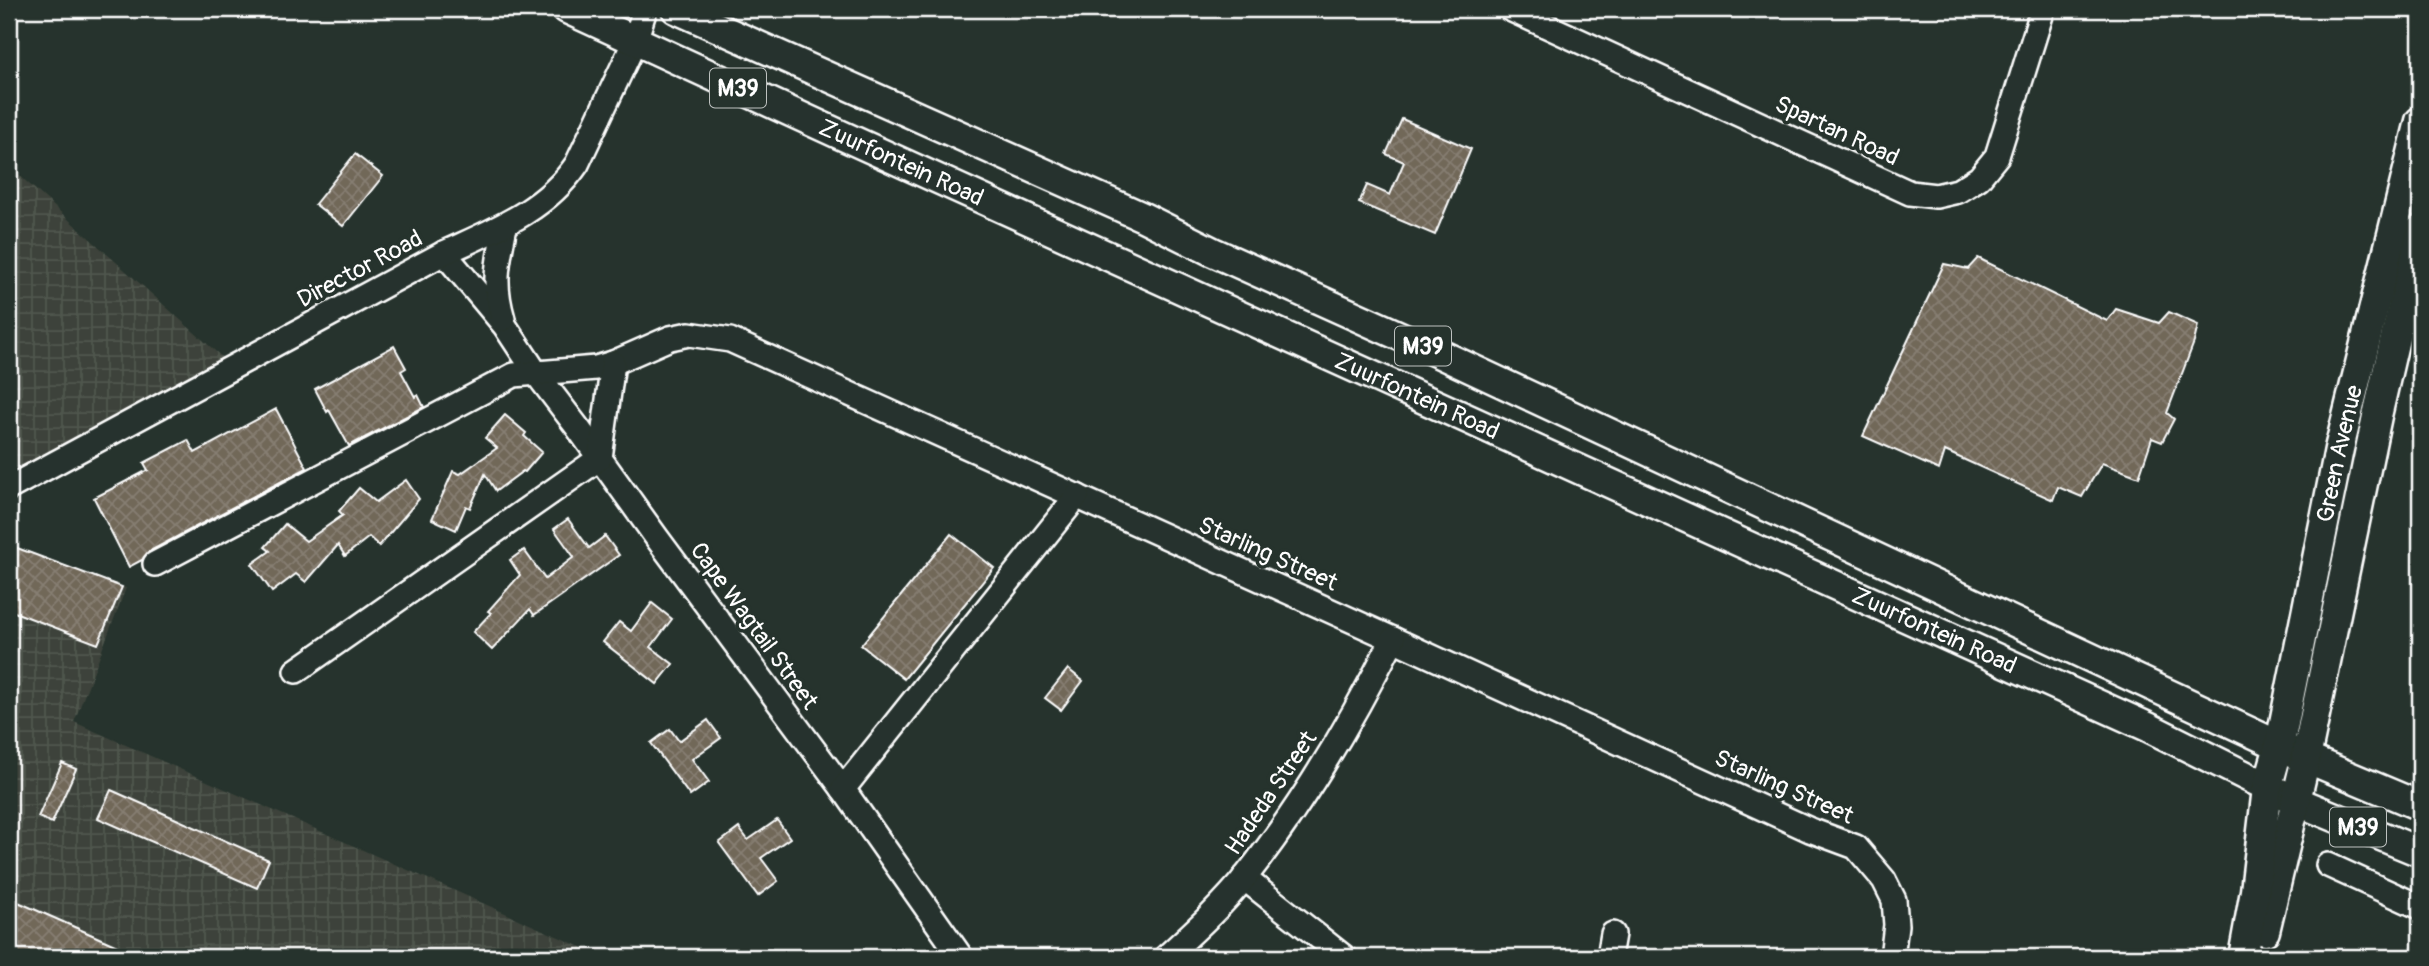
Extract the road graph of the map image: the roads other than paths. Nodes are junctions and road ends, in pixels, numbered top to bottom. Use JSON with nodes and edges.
{"nodes":[{"id":1,"x":567,"y":9,"type":"edge"},
{"id":2,"x":645,"y":9,"type":"edge"},
{"id":3,"x":676,"y":9,"type":"edge"},
{"id":4,"x":1510,"y":9,"type":"edge"},
{"id":5,"x":2043,"y":9,"type":"edge"},
{"id":6,"x":635,"y":41,"type":"junction"},
{"id":7,"x":2420,"y":121,"type":"edge"},
{"id":8,"x":505,"y":226,"type":"junction"},
{"id":9,"x":2420,"y":230,"type":"edge"},
{"id":10,"x":444,"y":253,"type":"junction"},
{"id":11,"x":505,"y":326,"type":"junction"},
{"id":12,"x":613,"y":363,"type":"junction"},
{"id":13,"x":536,"y":373,"type":"junction"},
{"id":14,"x":600,"y":458,"type":"junction"},
{"id":15,"x":9,"y":488,"type":"edge"},
{"id":16,"x":1077,"y":496,"type":"junction"},
{"id":17,"x":155,"y":564,"type":"dead end"},
{"id":18,"x":1393,"y":639,"type":"junction"},
{"id":19,"x":296,"y":671,"type":"dead end"},
{"id":20,"x":2280,"y":743,"type":"junction"},
{"id":21,"x":2306,"y":758,"type":"junction"},
{"id":22,"x":2267,"y":788,"type":"junction"},
{"id":23,"x":842,"y":789,"type":"junction"},
{"id":24,"x":2296,"y":801,"type":"junction"},
{"id":25,"x":2420,"y":806,"type":"edge"},
{"id":26,"x":2420,"y":852,"type":"edge"},
{"id":27,"x":2328,"y":865,"type":"dead end"},
{"id":28,"x":1244,"y":878,"type":"junction"},
{"id":29,"x":2420,"y":907,"type":"edge"},
{"id":30,"x":1613,"y":934,"type":"dead end"},
{"id":31,"x":961,"y":957,"type":"edge"},
{"id":32,"x":1166,"y":957,"type":"edge"},
{"id":33,"x":1344,"y":957,"type":"edge"},
{"id":34,"x":1609,"y":957,"type":"edge"},
{"id":35,"x":1892,"y":957,"type":"edge"},
{"id":36,"x":2243,"y":957,"type":"edge"},
{"id":37,"x":2259,"y":957,"type":"edge"}],
"edges":[{"from":1,"to":6,"type":"main road","name":"Zuurfontein Road","number":"M39"},
{"from":2,"to":6,"type":"street","name":"Director Road"},
{"from":3,"to":20,"type":"main road","name":"Zuurfontein Road","number":"M39"},
{"from":4,"to":5,"type":"street","name":"Spartan Road"},
{"from":6,"to":8,"type":"street","name":"Director Road"},
{"from":6,"to":22,"type":"main road","name":"Zuurfontein Road","number":"M39"},
{"from":7,"to":20,"type":"main road","name":"Green Avenue"},
{"from":8,"to":10,"type":"street","name":"Director Road"},
{"from":8,"to":11,"type":"street"},
{"from":9,"to":21,"type":"main road","name":"Green Avenue"},
{"from":10,"to":11,"type":"street"},
{"from":10,"to":15,"type":"street","name":"Director Road"},
{"from":11,"to":13,"type":"street","name":"Cape Wagtail Street"},
{"from":12,"to":13,"type":"street","name":"Starling Street"},
{"from":12,"to":14,"type":"street"},
{"from":12,"to":16,"type":"street","name":"Starling Street"},
{"from":13,"to":14,"type":"street","name":"Cape Wagtail Street"},
{"from":13,"to":17,"type":"street","name":"Starling Street"},
{"from":14,"to":19,"type":"street"},
{"from":14,"to":23,"type":"street","name":"Cape Wagtail Street"},
{"from":16,"to":18,"type":"street","name":"Starling Street"},
{"from":16,"to":23,"type":"street"},
{"from":18,"to":28,"type":"street","name":"Hadeda Street"},
{"from":18,"to":35,"type":"street","name":"Starling Street"},
{"from":20,"to":21,"type":"main road","number":"M39"},
{"from":20,"to":22,"type":"main road","name":"Green Avenue"},
{"from":21,"to":24,"type":"main road","name":"Green Avenue"},
{"from":21,"to":25,"type":"main road","number":"M39"},
{"from":22,"to":24,"type":"main road","number":"M39"},
{"from":22,"to":36,"type":"main road","name":"Green Avenue"},
{"from":23,"to":31,"type":"street","name":"Cape Wagtail Street"},
{"from":24,"to":26,"type":"main road","number":"M39"},
{"from":24,"to":37,"type":"main road","name":"Green Avenue"},
{"from":27,"to":29,"type":"street"},
{"from":28,"to":32,"type":"street","name":"Hadeda Street"},
{"from":28,"to":33,"type":"street"},
{"from":30,"to":34,"type":"street"}]}
